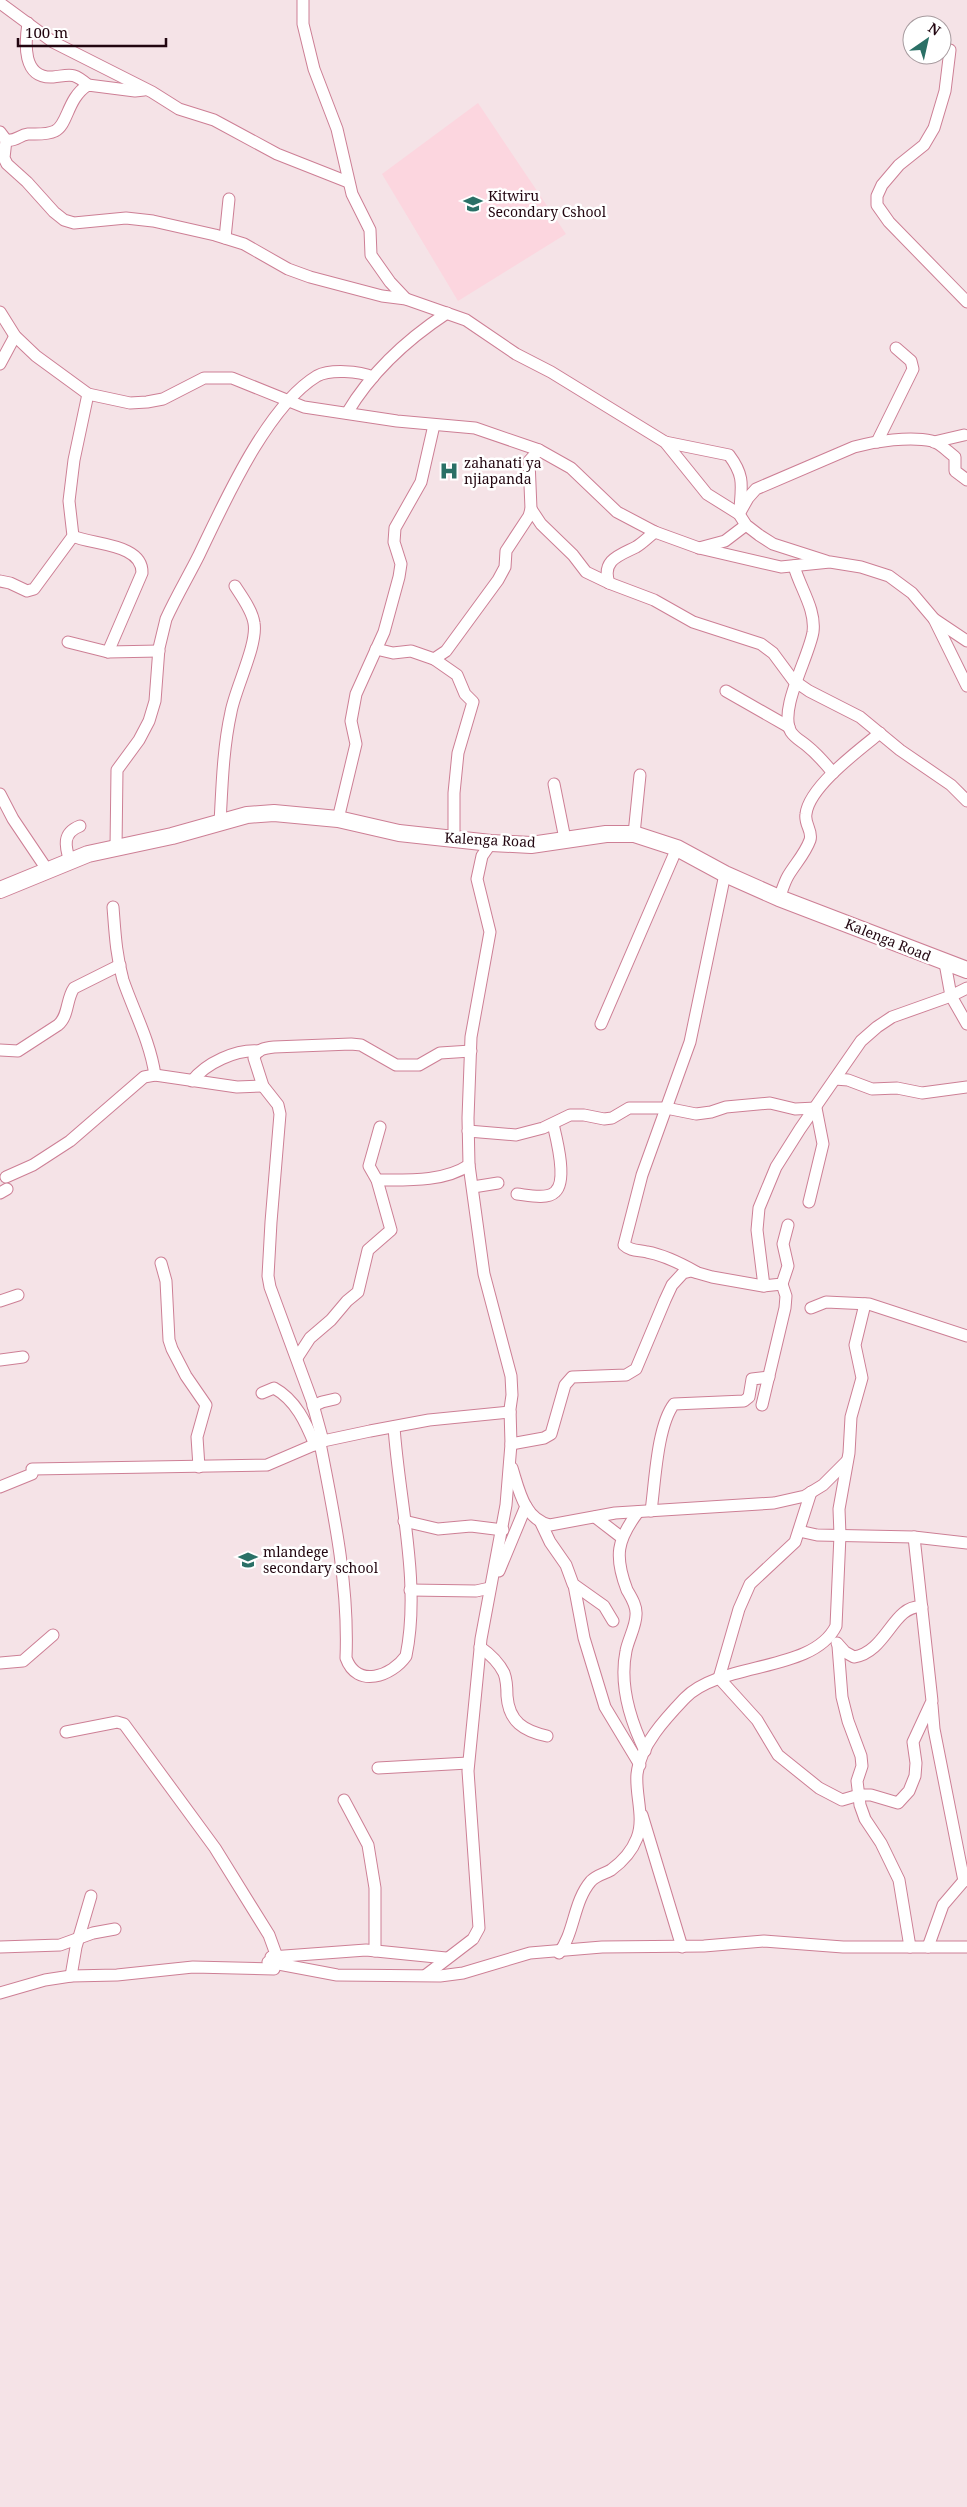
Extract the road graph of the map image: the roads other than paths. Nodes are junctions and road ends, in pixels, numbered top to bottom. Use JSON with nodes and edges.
{"nodes":[{"id":1,"x":302,"y":0,"type":"edge"},
{"id":2,"x":1,"y":6,"type":"edge"},
{"id":3,"x":28,"y":23,"type":"junction"},
{"id":4,"x":948,"y":65,"type":"edge"},
{"id":5,"x":88,"y":85,"type":"junction"},
{"id":6,"x":146,"y":89,"type":"junction"},
{"id":7,"x":3,"y":136,"type":"edge"},
{"id":8,"x":348,"y":182,"type":"junction"},
{"id":9,"x":229,"y":199,"type":"dead end"},
{"id":10,"x":225,"y":238,"type":"junction"},
{"id":11,"x":406,"y":299,"type":"junction"},
{"id":12,"x":967,"y":302,"type":"edge"},
{"id":13,"x":0,"y":312,"type":"edge"},
{"id":14,"x":447,"y":313,"type":"junction"},
{"id":15,"x":15,"y":336,"type":"junction"},
{"id":16,"x":896,"y":348,"type":"dead end"},
{"id":17,"x":3,"y":351,"type":"edge"},
{"id":18,"x":0,"y":364,"type":"edge"},
{"id":19,"x":373,"y":377,"type":"junction"},
{"id":20,"x":88,"y":394,"type":"junction"},
{"id":21,"x":288,"y":402,"type":"junction"},
{"id":22,"x":347,"y":413,"type":"junction"},
{"id":23,"x":434,"y":425,"type":"junction"},
{"id":24,"x":966,"y":433,"type":"edge"},
{"id":25,"x":665,"y":442,"type":"junction"},
{"id":26,"x":877,"y":442,"type":"junction"},
{"id":27,"x":934,"y":442,"type":"junction"},
{"id":28,"x":539,"y":450,"type":"junction"},
{"id":29,"x":955,"y":456,"type":"junction"},
{"id":30,"x":967,"y":480,"type":"edge"},
{"id":31,"x":531,"y":509,"type":"junction"},
{"id":32,"x":739,"y":514,"type":"junction"},
{"id":33,"x":746,"y":526,"type":"junction"},
{"id":34,"x":655,"y":532,"type":"junction"},
{"id":35,"x":72,"y":536,"type":"junction"},
{"id":36,"x":699,"y":548,"type":"junction"},
{"id":37,"x":830,"y":562,"type":"junction"},
{"id":38,"x":794,"y":566,"type":"junction"},
{"id":39,"x":0,"y":582,"type":"edge"},
{"id":40,"x":609,"y":583,"type":"junction"},
{"id":41,"x":234,"y":586,"type":"dead end"},
{"id":42,"x":934,"y":619,"type":"junction"},
{"id":43,"x":967,"y":641,"type":"edge"},
{"id":44,"x":68,"y":642,"type":"dead end"},
{"id":45,"x":376,"y":649,"type":"junction"},
{"id":46,"x":159,"y":651,"type":"junction"},
{"id":47,"x":108,"y":652,"type":"junction"},
{"id":48,"x":434,"y":659,"type":"junction"},
{"id":49,"x":796,"y":682,"type":"junction"},
{"id":50,"x":967,"y":686,"type":"edge"},
{"id":51,"x":726,"y":691,"type":"dead end"},
{"id":52,"x":789,"y":727,"type":"junction"},
{"id":53,"x":880,"y":733,"type":"junction"},
{"id":54,"x":833,"y":773,"type":"junction"},
{"id":55,"x":640,"y":775,"type":"dead end"},
{"id":56,"x":554,"y":784,"type":"dead end"},
{"id":57,"x":0,"y":794,"type":"edge"},
{"id":58,"x":967,"y":801,"type":"edge"},
{"id":59,"x":338,"y":819,"type":"junction"},
{"id":60,"x":220,"y":823,"type":"junction"},
{"id":61,"x":80,"y":826,"type":"dead end"},
{"id":62,"x":634,"y":834,"type":"junction"},
{"id":63,"x":565,"y":839,"type":"junction"},
{"id":64,"x":454,"y":840,"type":"junction"},
{"id":65,"x":491,"y":843,"type":"junction"},
{"id":66,"x":116,"y":848,"type":"junction"},
{"id":67,"x":677,"y":848,"type":"junction"},
{"id":68,"x":70,"y":862,"type":"junction"},
{"id":69,"x":48,"y":871,"type":"junction"},
{"id":70,"x":725,"y":874,"type":"junction"},
{"id":71,"x":0,"y":890,"type":"edge"},
{"id":72,"x":779,"y":898,"type":"junction"},
{"id":73,"x":113,"y":907,"type":"dead end"},
{"id":74,"x":945,"y":963,"type":"junction"},
{"id":75,"x":120,"y":965,"type":"junction"},
{"id":76,"x":967,"y":970,"type":"edge"},
{"id":77,"x":967,"y":988,"type":"edge"},
{"id":78,"x":952,"y":996,"type":"junction"},
{"id":79,"x":601,"y":1024,"type":"dead end"},
{"id":80,"x":967,"y":1024,"type":"edge"},
{"id":81,"x":0,"y":1050,"type":"edge"},
{"id":82,"x":259,"y":1051,"type":"junction"},
{"id":83,"x":471,"y":1051,"type":"junction"},
{"id":84,"x":155,"y":1075,"type":"junction"},
{"id":85,"x":835,"y":1079,"type":"junction"},
{"id":86,"x":192,"y":1081,"type":"junction"},
{"id":87,"x":263,"y":1086,"type":"junction"},
{"id":88,"x":967,"y":1086,"type":"edge"},
{"id":89,"x":666,"y":1108,"type":"junction"},
{"id":90,"x":816,"y":1108,"type":"junction"},
{"id":91,"x":553,"y":1124,"type":"junction"},
{"id":92,"x":380,"y":1127,"type":"dead end"},
{"id":93,"x":468,"y":1131,"type":"junction"},
{"id":94,"x":469,"y":1164,"type":"junction"},
{"id":95,"x":6,"y":1176,"type":"dead end"},
{"id":96,"x":377,"y":1180,"type":"junction"},
{"id":97,"x":498,"y":1183,"type":"dead end"},
{"id":98,"x":473,"y":1187,"type":"junction"},
{"id":99,"x":517,"y":1194,"type":"dead end"},
{"id":100,"x":809,"y":1202,"type":"dead end"},
{"id":101,"x":788,"y":1225,"type":"dead end"},
{"id":102,"x":161,"y":1263,"type":"dead end"},
{"id":103,"x":696,"y":1272,"type":"junction"},
{"id":104,"x":782,"y":1284,"type":"junction"},
{"id":105,"x":764,"y":1286,"type":"junction"},
{"id":106,"x":18,"y":1295,"type":"dead end"},
{"id":107,"x":0,"y":1301,"type":"edge"},
{"id":108,"x":865,"y":1304,"type":"junction"},
{"id":109,"x":811,"y":1308,"type":"dead end"},
{"id":110,"x":967,"y":1336,"type":"edge"},
{"id":111,"x":23,"y":1357,"type":"dead end"},
{"id":112,"x":297,"y":1358,"type":"junction"},
{"id":113,"x":0,"y":1360,"type":"edge"},
{"id":114,"x":769,"y":1377,"type":"junction"},
{"id":115,"x":262,"y":1393,"type":"dead end"},
{"id":116,"x":335,"y":1399,"type":"dead end"},
{"id":117,"x":762,"y":1405,"type":"dead end"},
{"id":118,"x":313,"y":1406,"type":"junction"},
{"id":119,"x":510,"y":1412,"type":"junction"},
{"id":120,"x":394,"y":1427,"type":"junction"},
{"id":121,"x":319,"y":1443,"type":"junction"},
{"id":122,"x":511,"y":1444,"type":"junction"},
{"id":123,"x":510,"y":1461,"type":"junction"},
{"id":124,"x":847,"y":1462,"type":"junction"},
{"id":125,"x":199,"y":1467,"type":"junction"},
{"id":126,"x":0,"y":1487,"type":"edge"},
{"id":127,"x":811,"y":1492,"type":"junction"},
{"id":128,"x":526,"y":1506,"type":"junction"},
{"id":129,"x":651,"y":1511,"type":"junction"},
{"id":130,"x":638,"y":1512,"type":"junction"},
{"id":131,"x":595,"y":1517,"type":"junction"},
{"id":132,"x":404,"y":1521,"type":"junction"},
{"id":133,"x":541,"y":1523,"type":"junction"},
{"id":134,"x":503,"y":1530,"type":"junction"},
{"id":135,"x":799,"y":1531,"type":"junction"},
{"id":136,"x":840,"y":1535,"type":"junction"},
{"id":137,"x":621,"y":1537,"type":"junction"},
{"id":138,"x":914,"y":1537,"type":"junction"},
{"id":139,"x":967,"y":1543,"type":"edge"},
{"id":140,"x":491,"y":1585,"type":"junction"},
{"id":141,"x":574,"y":1585,"type":"junction"},
{"id":142,"x":410,"y":1590,"type":"junction"},
{"id":143,"x":922,"y":1607,"type":"junction"},
{"id":144,"x":613,"y":1621,"type":"dead end"},
{"id":145,"x":832,"y":1635,"type":"junction"},
{"id":146,"x":53,"y":1636,"type":"dead end"},
{"id":147,"x":838,"y":1646,"type":"junction"},
{"id":148,"x":480,"y":1647,"type":"junction"},
{"id":149,"x":0,"y":1662,"type":"edge"},
{"id":150,"x":719,"y":1678,"type":"junction"},
{"id":151,"x":932,"y":1701,"type":"junction"},
{"id":152,"x":66,"y":1732,"type":"dead end"},
{"id":153,"x":547,"y":1736,"type":"dead end"},
{"id":154,"x":645,"y":1751,"type":"junction"},
{"id":155,"x":468,"y":1763,"type":"junction"},
{"id":156,"x":640,"y":1765,"type":"junction"},
{"id":157,"x":378,"y":1768,"type":"dead end"},
{"id":158,"x":859,"y":1795,"type":"junction"},
{"id":159,"x":344,"y":1800,"type":"dead end"},
{"id":160,"x":639,"y":1809,"type":"junction"},
{"id":161,"x":966,"y":1880,"type":"edge"},
{"id":162,"x":91,"y":1896,"type":"dead end"},
{"id":163,"x":115,"y":1929,"type":"dead end"},
{"id":164,"x":79,"y":1937,"type":"junction"},
{"id":165,"x":967,"y":1946,"type":"edge"},
{"id":166,"x":0,"y":1947,"type":"edge"},
{"id":167,"x":682,"y":1947,"type":"junction"},
{"id":168,"x":910,"y":1947,"type":"junction"},
{"id":169,"x":928,"y":1947,"type":"junction"},
{"id":170,"x":375,"y":1950,"type":"junction"},
{"id":171,"x":559,"y":1953,"type":"junction"},
{"id":172,"x":446,"y":1958,"type":"junction"},
{"id":173,"x":271,"y":1961,"type":"junction"},
{"id":174,"x":426,"y":1975,"type":"junction"},
{"id":175,"x":71,"y":1976,"type":"junction"},
{"id":176,"x":0,"y":1993,"type":"edge"}],
"edges":[{"from":1,"to":8,"type":"street"},
{"from":2,"to":3,"type":"street"},
{"from":3,"to":5,"type":"street"},
{"from":3,"to":6,"type":"street"},
{"from":4,"to":12,"type":"street"},
{"from":5,"to":6,"type":"street"},
{"from":5,"to":7,"type":"street"},
{"from":6,"to":8,"type":"street"},
{"from":7,"to":10,"type":"street"},
{"from":8,"to":11,"type":"street"},
{"from":9,"to":10,"type":"street"},
{"from":10,"to":11,"type":"street"},
{"from":11,"to":14,"type":"street"},
{"from":13,"to":15,"type":"street"},
{"from":14,"to":19,"type":"street"},
{"from":14,"to":25,"type":"street"},
{"from":15,"to":17,"type":"street"},
{"from":15,"to":20,"type":"street"},
{"from":16,"to":26,"type":"street"},
{"from":17,"to":18,"type":"street"},
{"from":19,"to":21,"type":"street"},
{"from":19,"to":22,"type":"street"},
{"from":20,"to":21,"type":"street"},
{"from":20,"to":35,"type":"street"},
{"from":21,"to":22,"type":"street"},
{"from":21,"to":46,"type":"street"},
{"from":22,"to":23,"type":"street"},
{"from":23,"to":28,"type":"street"},
{"from":23,"to":45,"type":"street"},
{"from":24,"to":27,"type":"street"},
{"from":24,"to":29,"type":"street"},
{"from":25,"to":32,"type":"street"},
{"from":25,"to":32,"type":"street"},
{"from":26,"to":27,"type":"street"},
{"from":26,"to":32,"type":"street"},
{"from":27,"to":29,"type":"street"},
{"from":28,"to":31,"type":"street"},
{"from":28,"to":34,"type":"street"},
{"from":29,"to":30,"type":"street"},
{"from":31,"to":40,"type":"street"},
{"from":31,"to":48,"type":"street"},
{"from":32,"to":33,"type":"street"},
{"from":33,"to":36,"type":"street"},
{"from":33,"to":37,"type":"street"},
{"from":34,"to":36,"type":"street"},
{"from":34,"to":40,"type":"street"},
{"from":35,"to":39,"type":"street"},
{"from":35,"to":47,"type":"street"},
{"from":36,"to":38,"type":"street"},
{"from":37,"to":38,"type":"street"},
{"from":37,"to":42,"type":"street"},
{"from":38,"to":49,"type":"street"},
{"from":40,"to":49,"type":"street"},
{"from":41,"to":60,"type":"street"},
{"from":42,"to":43,"type":"street"},
{"from":42,"to":50,"type":"street"},
{"from":44,"to":47,"type":"street"},
{"from":45,"to":48,"type":"street"},
{"from":45,"to":59,"type":"street"},
{"from":46,"to":47,"type":"street"},
{"from":46,"to":66,"type":"street"},
{"from":48,"to":64,"type":"street"},
{"from":49,"to":52,"type":"street"},
{"from":49,"to":53,"type":"street"},
{"from":51,"to":52,"type":"street"},
{"from":52,"to":54,"type":"street"},
{"from":53,"to":54,"type":"street"},
{"from":53,"to":58,"type":"street"},
{"from":54,"to":72,"type":"street"},
{"from":55,"to":62,"type":"street"},
{"from":56,"to":63,"type":"street"},
{"from":57,"to":69,"type":"street"},
{"from":59,"to":60,"type":"main road","name":"Kalenga Road"},
{"from":59,"to":64,"type":"main road","name":"Kalenga Road"},
{"from":60,"to":66,"type":"main road","name":"Kalenga Road"},
{"from":61,"to":68,"type":"street"},
{"from":62,"to":63,"type":"main road","name":"Kalenga Road"},
{"from":62,"to":67,"type":"main road","name":"Kalenga Road"},
{"from":63,"to":65,"type":"main road","name":"Kalenga Road"},
{"from":64,"to":65,"type":"main road","name":"Kalenga Road"},
{"from":65,"to":83,"type":"street"},
{"from":66,"to":68,"type":"main road","name":"Kalenga Road"},
{"from":67,"to":70,"type":"main road","name":"Kalenga Road"},
{"from":67,"to":79,"type":"street"},
{"from":68,"to":69,"type":"main road","name":"Kalenga Road"},
{"from":69,"to":71,"type":"main road","name":"Kalenga Road"},
{"from":70,"to":72,"type":"main road","name":"Kalenga Road"},
{"from":70,"to":89,"type":"street"},
{"from":72,"to":74,"type":"main road","name":"Kalenga Road"},
{"from":73,"to":75,"type":"street"},
{"from":74,"to":76,"type":"main road","name":"Kalenga Road"},
{"from":74,"to":78,"type":"street"},
{"from":75,"to":81,"type":"street"},
{"from":75,"to":84,"type":"street"},
{"from":77,"to":78,"type":"street"},
{"from":78,"to":80,"type":"street"},
{"from":78,"to":85,"type":"street"},
{"from":82,"to":83,"type":"street"},
{"from":82,"to":86,"type":"street"},
{"from":82,"to":87,"type":"street"},
{"from":83,"to":93,"type":"street"},
{"from":84,"to":86,"type":"street"},
{"from":84,"to":95,"type":"street"},
{"from":85,"to":88,"type":"street"},
{"from":85,"to":90,"type":"street"},
{"from":86,"to":87,"type":"street"},
{"from":87,"to":112,"type":"street"},
{"from":89,"to":90,"type":"street"},
{"from":89,"to":91,"type":"street"},
{"from":89,"to":103,"type":"street"},
{"from":90,"to":100,"type":"street"},
{"from":90,"to":105,"type":"street"},
{"from":91,"to":93,"type":"street"},
{"from":91,"to":99,"type":"street"},
{"from":92,"to":96,"type":"street"},
{"from":93,"to":94,"type":"street"},
{"from":94,"to":96,"type":"street"},
{"from":94,"to":98,"type":"street"},
{"from":96,"to":112,"type":"street"},
{"from":97,"to":98,"type":"street"},
{"from":98,"to":119,"type":"street"},
{"from":101,"to":104,"type":"street"},
{"from":102,"to":125,"type":"street"},
{"from":103,"to":105,"type":"street"},
{"from":103,"to":122,"type":"street"},
{"from":104,"to":105,"type":"street"},
{"from":104,"to":114,"type":"street"},
{"from":106,"to":107,"type":"street"},
{"from":108,"to":109,"type":"street"},
{"from":108,"to":110,"type":"street"},
{"from":108,"to":124,"type":"street"},
{"from":111,"to":113,"type":"street"},
{"from":112,"to":118,"type":"street"},
{"from":114,"to":117,"type":"street"},
{"from":114,"to":129,"type":"street"},
{"from":115,"to":121,"type":"street"},
{"from":116,"to":118,"type":"street"},
{"from":118,"to":121,"type":"street"},
{"from":119,"to":120,"type":"street"},
{"from":119,"to":122,"type":"street"},
{"from":120,"to":121,"type":"street"},
{"from":120,"to":132,"type":"street"},
{"from":121,"to":125,"type":"street"},
{"from":121,"to":142,"type":"street"},
{"from":122,"to":123,"type":"street"},
{"from":123,"to":128,"type":"street"},
{"from":123,"to":134,"type":"street"},
{"from":124,"to":127,"type":"street"},
{"from":124,"to":136,"type":"street"},
{"from":125,"to":126,"type":"street"},
{"from":127,"to":129,"type":"street"},
{"from":127,"to":135,"type":"street"},
{"from":128,"to":133,"type":"street"},
{"from":128,"to":140,"type":"street"},
{"from":129,"to":130,"type":"street"},
{"from":130,"to":131,"type":"street"},
{"from":130,"to":137,"type":"street"},
{"from":131,"to":133,"type":"street"},
{"from":131,"to":137,"type":"street"},
{"from":132,"to":134,"type":"street"},
{"from":132,"to":142,"type":"street"},
{"from":133,"to":141,"type":"street"},
{"from":134,"to":140,"type":"street"},
{"from":135,"to":136,"type":"street"},
{"from":135,"to":150,"type":"street"},
{"from":136,"to":138,"type":"street"},
{"from":136,"to":145,"type":"street"},
{"from":137,"to":154,"type":"street"},
{"from":138,"to":139,"type":"street"},
{"from":138,"to":143,"type":"street"},
{"from":140,"to":142,"type":"street"},
{"from":140,"to":148,"type":"street"},
{"from":141,"to":144,"type":"street"},
{"from":141,"to":156,"type":"street"},
{"from":143,"to":147,"type":"street"},
{"from":143,"to":151,"type":"street"},
{"from":145,"to":147,"type":"street"},
{"from":145,"to":150,"type":"street"},
{"from":146,"to":149,"type":"street"},
{"from":147,"to":158,"type":"street"},
{"from":148,"to":153,"type":"street"},
{"from":148,"to":155,"type":"street"},
{"from":150,"to":154,"type":"street"},
{"from":150,"to":158,"type":"street"},
{"from":151,"to":158,"type":"street"},
{"from":151,"to":161,"type":"street"},
{"from":152,"to":173,"type":"street"},
{"from":154,"to":156,"type":"street"},
{"from":155,"to":157,"type":"street"},
{"from":155,"to":172,"type":"street"},
{"from":156,"to":160,"type":"street"},
{"from":158,"to":168,"type":"street"},
{"from":159,"to":170,"type":"street"},
{"from":160,"to":167,"type":"street"},
{"from":160,"to":171,"type":"street"},
{"from":161,"to":169,"type":"street"},
{"from":162,"to":164,"type":"street"},
{"from":163,"to":164,"type":"street"},
{"from":164,"to":166,"type":"street"},
{"from":164,"to":175,"type":"street"},
{"from":165,"to":169,"type":"street"},
{"from":167,"to":168,"type":"street"},
{"from":167,"to":171,"type":"street"},
{"from":168,"to":169,"type":"street"},
{"from":170,"to":172,"type":"street"},
{"from":170,"to":173,"type":"street"},
{"from":171,"to":174,"type":"street"},
{"from":172,"to":174,"type":"street"},
{"from":173,"to":174,"type":"street"},
{"from":173,"to":175,"type":"street"},
{"from":175,"to":176,"type":"street"}]}
